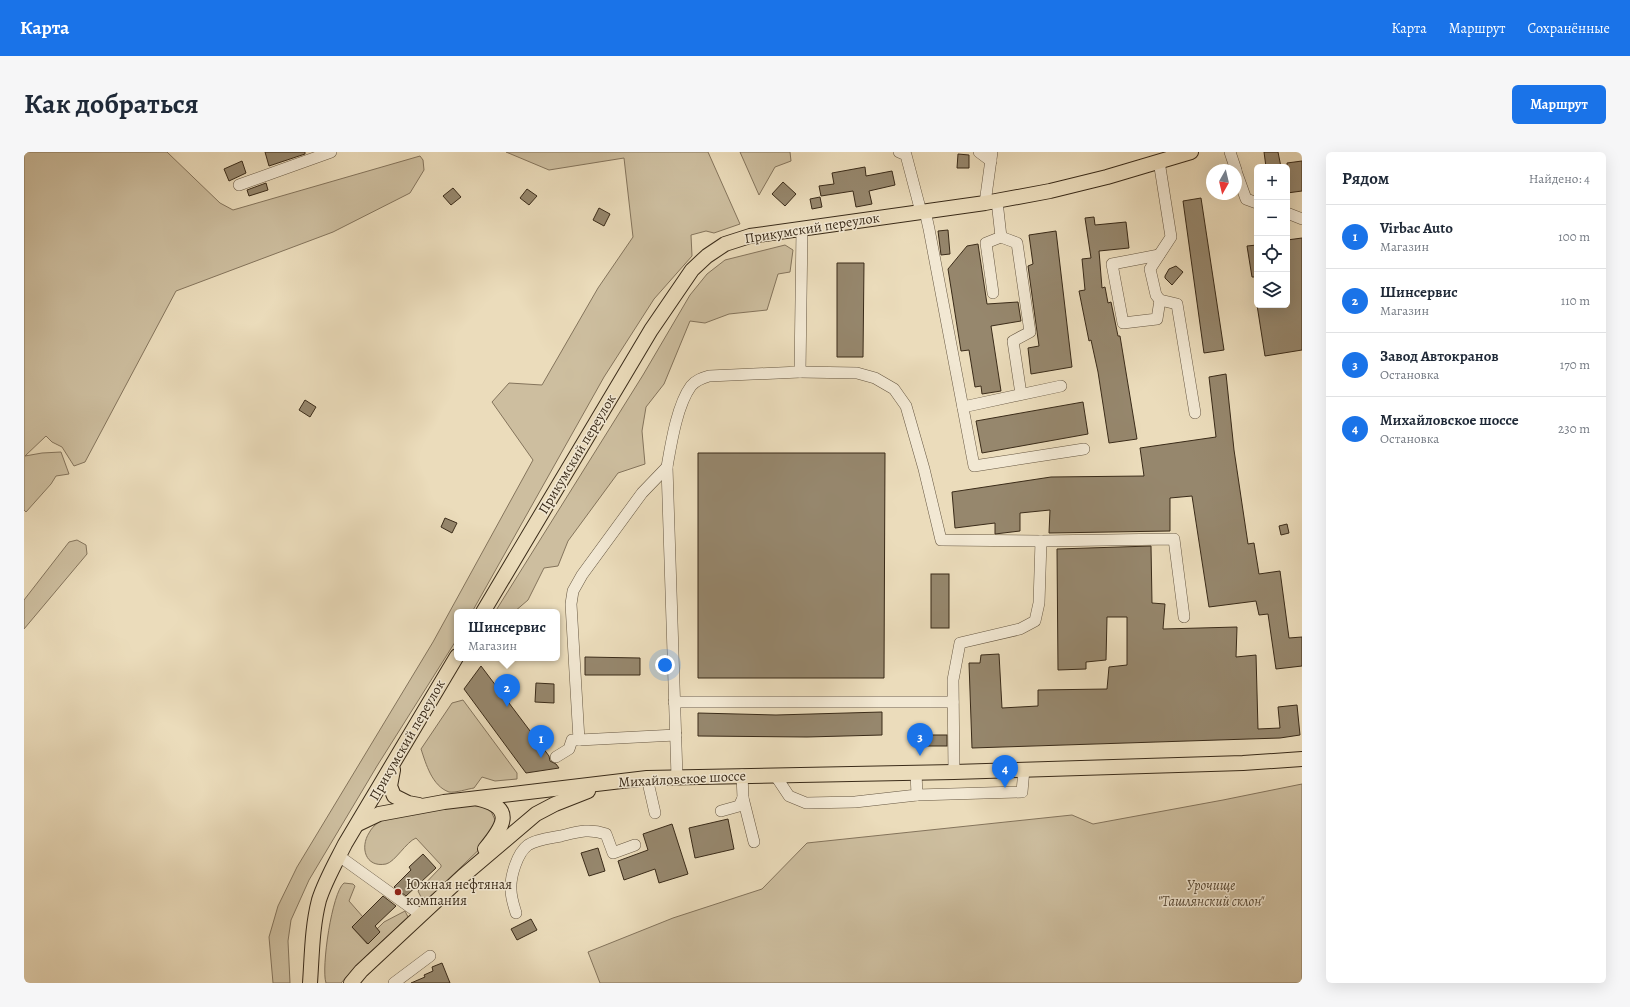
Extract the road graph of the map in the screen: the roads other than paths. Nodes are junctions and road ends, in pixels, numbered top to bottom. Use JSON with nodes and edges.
{"nodes":[{"id":1,"x":331,"y":152,"type":"edge"},
{"id":2,"x":899,"y":152,"type":"edge"},
{"id":3,"x":979,"y":152,"type":"edge"},
{"id":4,"x":1191,"y":152,"type":"edge"},
{"id":5,"x":1230,"y":152,"type":"edge"},
{"id":6,"x":991,"y":156,"type":"edge"},
{"id":7,"x":1159,"y":161,"type":"junction"},
{"id":8,"x":1234,"y":164,"type":"edge"},
{"id":9,"x":239,"y":185,"type":"dead end"},
{"id":10,"x":1242,"y":187,"type":"edge"},
{"id":11,"x":991,"y":202,"type":"junction"},
{"id":12,"x":1254,"y":202,"type":"edge"},
{"id":13,"x":923,"y":211,"type":"junction"},
{"id":14,"x":1290,"y":214,"type":"edge"},
{"id":15,"x":1302,"y":219,"type":"edge"},
{"id":16,"x":802,"y":228,"type":"junction"},
{"id":17,"x":1001,"y":236,"type":"junction"},
{"id":18,"x":1158,"y":255,"type":"junction"},
{"id":19,"x":993,"y":293,"type":"dead end"},
{"id":20,"x":1160,"y":300,"type":"junction"},
{"id":21,"x":800,"y":372,"type":"junction"},
{"id":22,"x":1061,"y":386,"type":"dead end"},
{"id":23,"x":1021,"y":394,"type":"junction"},
{"id":24,"x":963,"y":407,"type":"junction"},
{"id":25,"x":1195,"y":412,"type":"dead end"},
{"id":26,"x":1084,"y":449,"type":"dead end"},
{"id":27,"x":667,"y":467,"type":"junction"},
{"id":28,"x":1040,"y":541,"type":"junction"},
{"id":29,"x":485,"y":609,"type":"edge"},
{"id":30,"x":1184,"y":617,"type":"dead end"},
{"id":31,"x":454,"y":661,"type":"edge"},
{"id":32,"x":674,"y":702,"type":"junction"},
{"id":33,"x":953,"y":702,"type":"junction"},
{"id":34,"x":676,"y":735,"type":"junction"},
{"id":35,"x":579,"y":740,"type":"junction"},
{"id":36,"x":556,"y":757,"type":"dead end"},
{"id":37,"x":1302,"y":759,"type":"edge"},
{"id":38,"x":393,"y":764,"type":"junction"},
{"id":39,"x":1024,"y":768,"type":"junction"},
{"id":40,"x":916,"y":772,"type":"junction"},
{"id":41,"x":954,"y":772,"type":"junction"},
{"id":42,"x":742,"y":775,"type":"junction"},
{"id":43,"x":774,"y":775,"type":"junction"},
{"id":44,"x":677,"y":777,"type":"junction"},
{"id":45,"x":647,"y":778,"type":"junction"},
{"id":46,"x":623,"y":781,"type":"junction"},
{"id":47,"x":917,"y":795,"type":"junction"},
{"id":48,"x":478,"y":798,"type":"junction"},
{"id":49,"x":743,"y":798,"type":"junction"},
{"id":50,"x":423,"y":806,"type":"junction"},
{"id":51,"x":721,"y":811,"type":"dead end"},
{"id":52,"x":655,"y":813,"type":"dead end"},
{"id":53,"x":358,"y":824,"type":"junction"},
{"id":54,"x":754,"y":842,"type":"dead end"},
{"id":55,"x":635,"y":845,"type":"dead end"},
{"id":56,"x":339,"y":856,"type":"junction"},
{"id":57,"x":463,"y":876,"type":"junction"},
{"id":58,"x":516,"y":914,"type":"dead end"},
{"id":59,"x":421,"y":915,"type":"junction"},
{"id":60,"x":430,"y":956,"type":"dead end"},
{"id":61,"x":310,"y":983,"type":"edge"},
{"id":62,"x":351,"y":983,"type":"edge"},
{"id":63,"x":394,"y":983,"type":"edge"}],
"edges":[{"from":1,"to":9,"type":"street"},
{"from":2,"to":13,"type":"street"},
{"from":3,"to":6,"type":"street"},
{"from":4,"to":7,"type":"main road","name":"Прикумский переулок"},
{"from":5,"to":8,"type":"street"},
{"from":6,"to":11,"type":"street"},
{"from":7,"to":11,"type":"main road","name":"Прикумский переулок"},
{"from":7,"to":18,"type":"street"},
{"from":10,"to":12,"type":"street"},
{"from":11,"to":13,"type":"main road","name":"Прикумский переулок"},
{"from":11,"to":17,"type":"street"},
{"from":13,"to":16,"type":"main road","name":"Прикумский переулок"},
{"from":13,"to":24,"type":"street"},
{"from":14,"to":15,"type":"street"},
{"from":16,"to":21,"type":"street"},
{"from":16,"to":29,"type":"main road","name":"Прикумский переулок"},
{"from":17,"to":19,"type":"street"},
{"from":17,"to":23,"type":"street"},
{"from":18,"to":20,"type":"street"},
{"from":18,"to":20,"type":"street"},
{"from":20,"to":25,"type":"street"},
{"from":21,"to":27,"type":"street"},
{"from":21,"to":28,"type":"street"},
{"from":22,"to":23,"type":"street"},
{"from":23,"to":24,"type":"street"},
{"from":24,"to":26,"type":"street"},
{"from":27,"to":32,"type":"street"},
{"from":27,"to":35,"type":"street"},
{"from":28,"to":30,"type":"street"},
{"from":28,"to":33,"type":"street"},
{"from":31,"to":38,"type":"main road","name":"Прикумский переулок"},
{"from":32,"to":33,"type":"street"},
{"from":32,"to":34,"type":"street"},
{"from":33,"to":41,"type":"street"},
{"from":34,"to":35,"type":"street"},
{"from":34,"to":44,"type":"street"},
{"from":35,"to":36,"type":"street"},
{"from":37,"to":39,"type":"main road","name":"Михайловское шоссе"},
{"from":38,"to":50,"type":"main road"},
{"from":38,"to":53,"type":"main road","name":"Прикумский переулок"},
{"from":39,"to":41,"type":"main road","name":"Михайловское шоссе"},
{"from":39,"to":47,"type":"street"},
{"from":40,"to":41,"type":"main road","name":"Михайловское шоссе"},
{"from":40,"to":43,"type":"main road","name":"Михайловское шоссе"},
{"from":40,"to":47,"type":"street"},
{"from":42,"to":43,"type":"main road","name":"Михайловское шоссе"},
{"from":42,"to":44,"type":"main road","name":"Михайловское шоссе"},
{"from":42,"to":49,"type":"street"},
{"from":43,"to":47,"type":"street"},
{"from":44,"to":45,"type":"main road","name":"Михайловское шоссе"},
{"from":45,"to":46,"type":"main road","name":"Михайловское шоссе"},
{"from":45,"to":52,"type":"street"},
{"from":46,"to":48,"type":"main road","name":"Михайловское шоссе"},
{"from":46,"to":57,"type":"main road"},
{"from":48,"to":50,"type":"main road","name":"Михайловское шоссе"},
{"from":48,"to":57,"type":"main road"},
{"from":49,"to":51,"type":"street"},
{"from":49,"to":54,"type":"street"},
{"from":50,"to":53,"type":"main road","name":"Михайловское шоссе"},
{"from":53,"to":56,"type":"main road","name":"Прикумский переулок"},
{"from":55,"to":58,"type":"street"},
{"from":56,"to":59,"type":"street"},
{"from":56,"to":61,"type":"main road","name":"Прикумский переулок"},
{"from":57,"to":59,"type":"main road"},
{"from":59,"to":62,"type":"main road"},
{"from":60,"to":63,"type":"street"}]}
